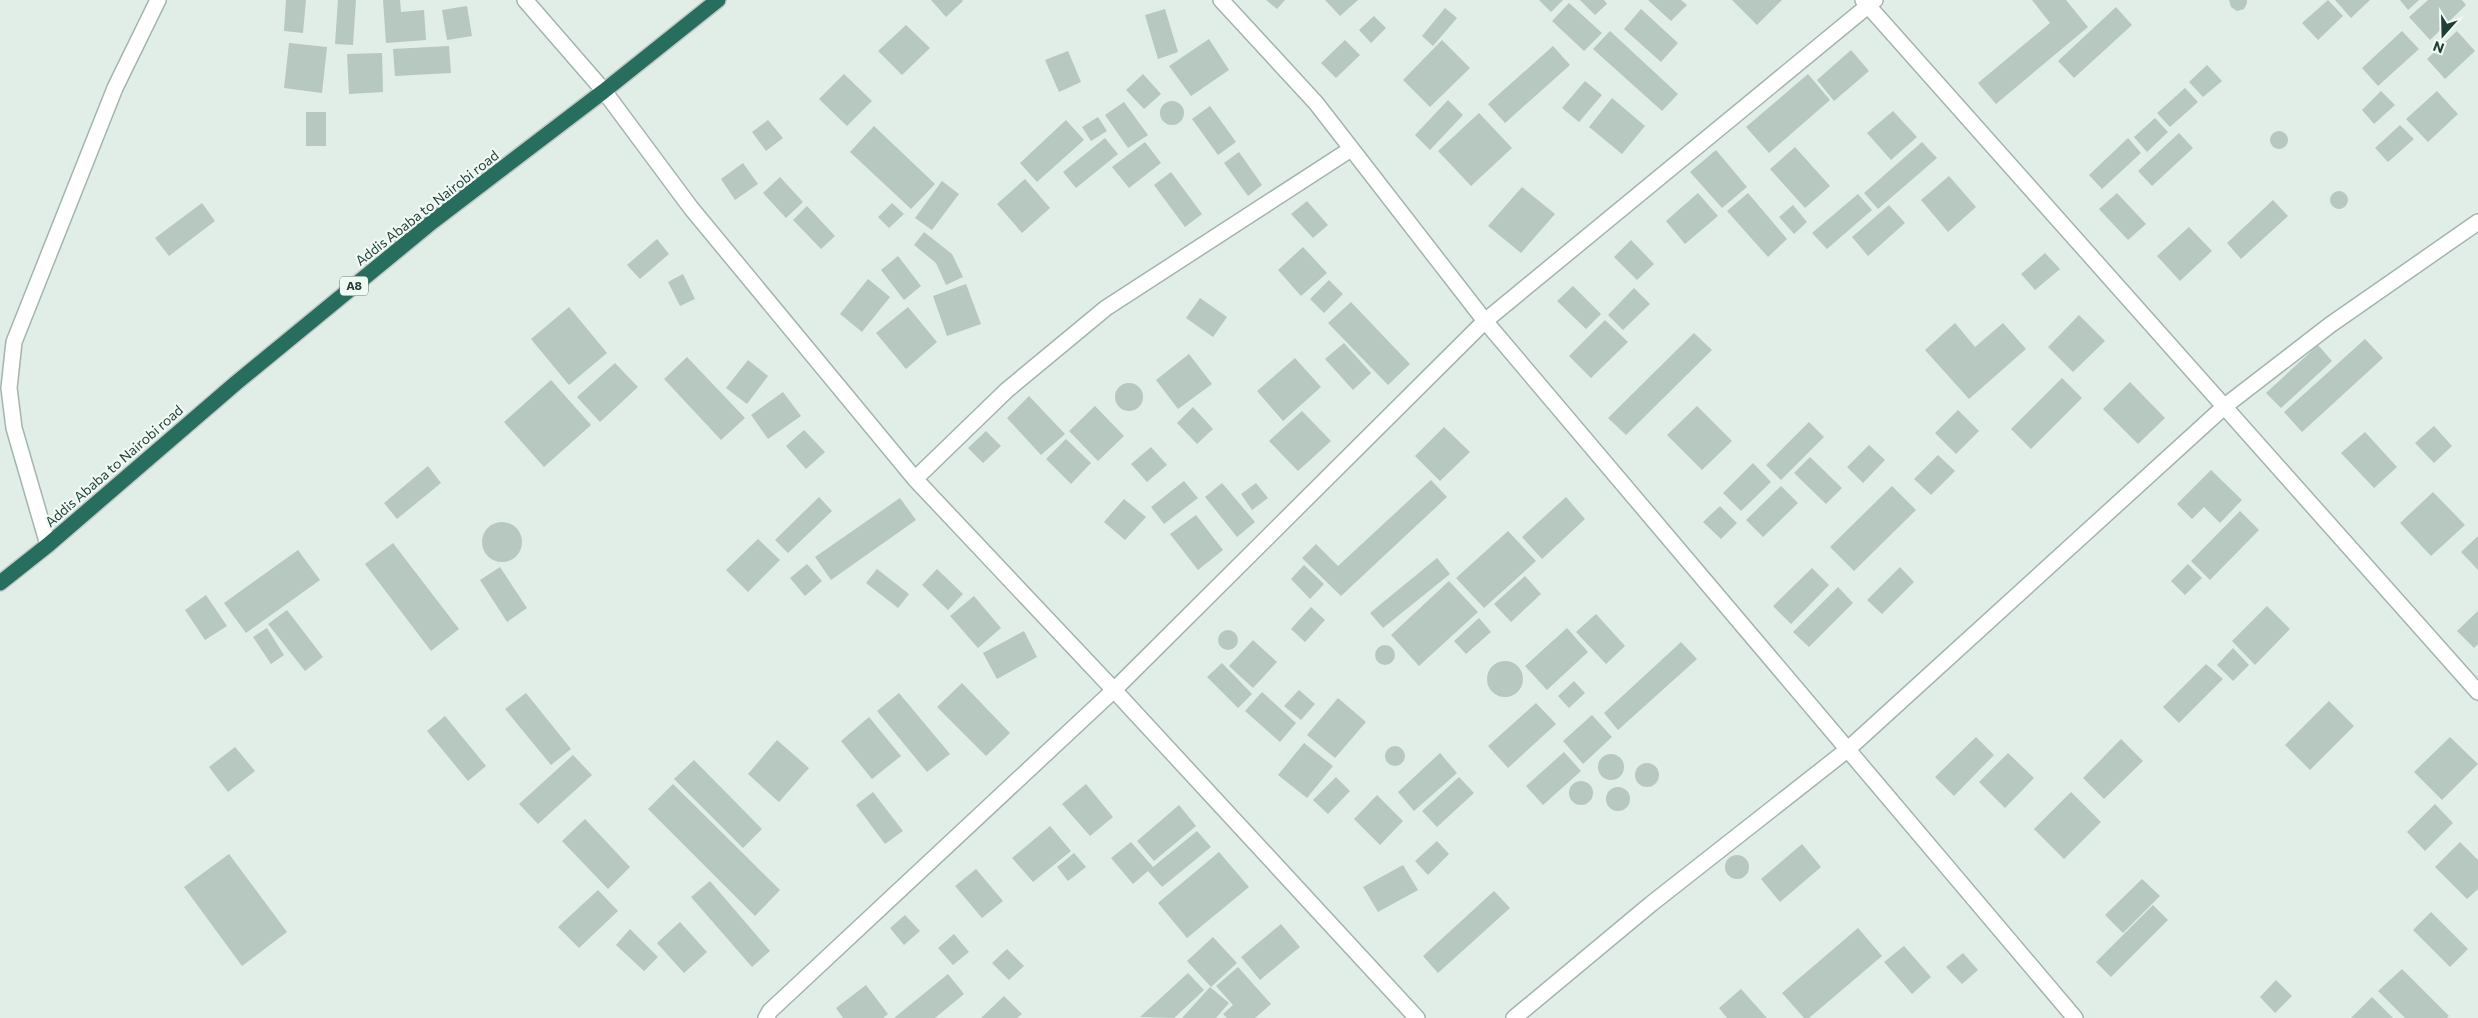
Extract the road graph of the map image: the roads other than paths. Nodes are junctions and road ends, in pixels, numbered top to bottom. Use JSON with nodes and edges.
{"nodes":[{"id":1,"x":158,"y":0,"type":"edge"},
{"id":2,"x":525,"y":0,"type":"edge"},
{"id":3,"x":718,"y":0,"type":"edge"},
{"id":4,"x":1221,"y":0,"type":"edge"},
{"id":5,"x":1869,"y":2,"type":"edge"},
{"id":6,"x":604,"y":91,"type":"junction"},
{"id":7,"x":1351,"y":149,"type":"junction"},
{"id":8,"x":2478,"y":222,"type":"edge"},
{"id":9,"x":1485,"y":321,"type":"junction"},
{"id":10,"x":2225,"y":406,"type":"junction"},
{"id":11,"x":915,"y":478,"type":"junction"},
{"id":12,"x":48,"y":545,"type":"junction"},
{"id":13,"x":0,"y":583,"type":"edge"},
{"id":14,"x":1114,"y":690,"type":"junction"},
{"id":15,"x":2478,"y":692,"type":"edge"},
{"id":16,"x":1847,"y":750,"type":"junction"},
{"id":17,"x":766,"y":1018,"type":"edge"},
{"id":18,"x":1417,"y":1018,"type":"edge"},
{"id":19,"x":1514,"y":1018,"type":"edge"},
{"id":20,"x":2075,"y":1018,"type":"edge"}],
"edges":[{"from":1,"to":12,"type":"street"},
{"from":2,"to":6,"type":"street"},
{"from":3,"to":6,"type":"highway","name":"Addis Ababa to Nairobi road","number":"A8"},
{"from":4,"to":7,"type":"street"},
{"from":5,"to":9,"type":"street"},
{"from":5,"to":10,"type":"street"},
{"from":6,"to":11,"type":"street"},
{"from":6,"to":12,"type":"highway","name":"Addis Ababa to Nairobi road","number":"A8"},
{"from":7,"to":9,"type":"street"},
{"from":7,"to":11,"type":"street"},
{"from":8,"to":10,"type":"street"},
{"from":9,"to":14,"type":"street"},
{"from":9,"to":16,"type":"street"},
{"from":10,"to":15,"type":"street"},
{"from":10,"to":16,"type":"street"},
{"from":11,"to":14,"type":"street"},
{"from":12,"to":13,"type":"highway","name":"Addis Ababa to Nairobi road","number":"A8"},
{"from":14,"to":17,"type":"street"},
{"from":14,"to":18,"type":"street"},
{"from":16,"to":19,"type":"street"},
{"from":16,"to":20,"type":"street"}]}
